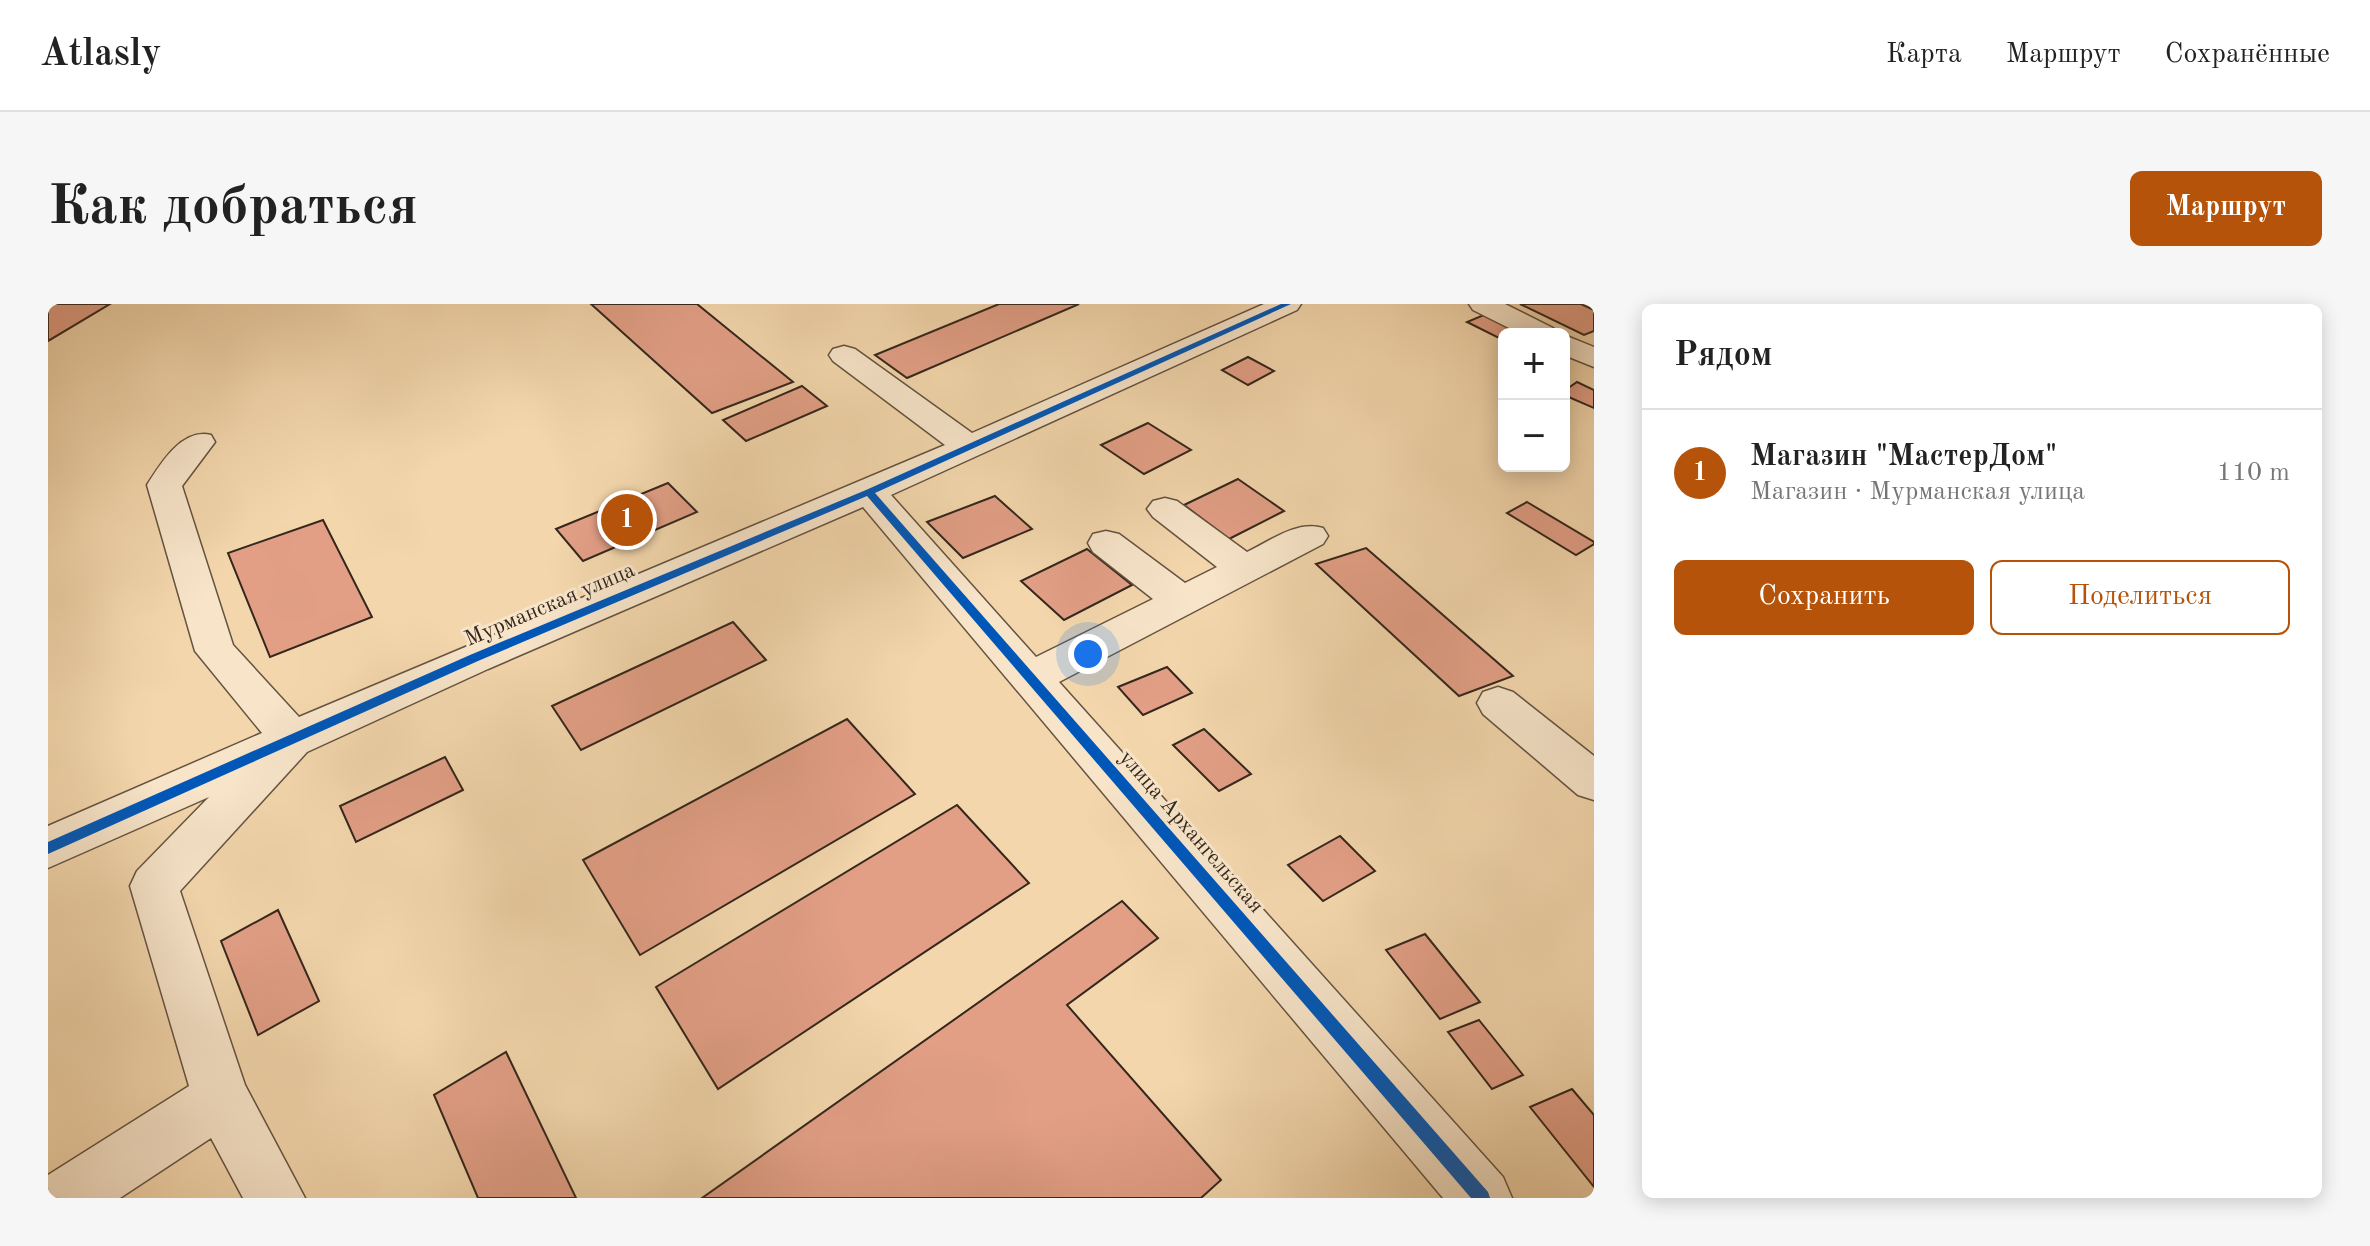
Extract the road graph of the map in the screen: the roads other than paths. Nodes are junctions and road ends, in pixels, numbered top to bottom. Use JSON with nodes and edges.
{"nodes":[{"id":1,"x":1287,"y":304,"type":"edge"},
{"id":2,"x":1483,"y":304,"type":"edge"},
{"id":3,"x":1531,"y":328,"type":"edge"},
{"id":4,"x":1570,"y":347,"type":"edge"},
{"id":5,"x":844,"y":355,"type":"dead end"},
{"id":6,"x":1594,"y":358,"type":"edge"},
{"id":7,"x":199,"y":442,"type":"dead end"},
{"id":8,"x":969,"y":447,"type":"junction"},
{"id":9,"x":869,"y":492,"type":"junction"},
{"id":10,"x":1165,"y":509,"type":"dead end"},
{"id":11,"x":1310,"y":536,"type":"dead end"},
{"id":12,"x":1106,"y":543,"type":"dead end"},
{"id":13,"x":1244,"y":569,"type":"junction"},
{"id":14,"x":1182,"y":601,"type":"junction"},
{"id":15,"x":1031,"y":678,"type":"junction"},
{"id":16,"x":1498,"y":703,"type":"dead end"},
{"id":17,"x":292,"y":739,"type":"junction"},
{"id":18,"x":1594,"y":782,"type":"edge"},
{"id":19,"x":48,"y":848,"type":"edge"},
{"id":20,"x":221,"y":1098,"type":"junction"},
{"id":21,"x":67,"y":1198,"type":"edge"},
{"id":22,"x":275,"y":1198,"type":"edge"},
{"id":23,"x":1482,"y":1198,"type":"edge"}],
"edges":[{"from":1,"to":8,"type":"street","name":"Мурманская улица"},
{"from":2,"to":3,"type":"street"},
{"from":4,"to":6,"type":"street"},
{"from":5,"to":8,"type":"street"},
{"from":7,"to":17,"type":"street"},
{"from":8,"to":9,"type":"street","name":"Мурманская улица"},
{"from":9,"to":15,"type":"street","name":"улица Архангельская"},
{"from":9,"to":17,"type":"street","name":"Мурманская улица"},
{"from":10,"to":13,"type":"street"},
{"from":11,"to":13,"type":"street"},
{"from":12,"to":14,"type":"street"},
{"from":13,"to":14,"type":"street"},
{"from":14,"to":15,"type":"street"},
{"from":15,"to":23,"type":"street","name":"улица Архангельская"},
{"from":16,"to":18,"type":"street"},
{"from":17,"to":19,"type":"street","name":"Мурманская улица"},
{"from":17,"to":20,"type":"street"},
{"from":20,"to":21,"type":"street"},
{"from":20,"to":22,"type":"street"}]}
